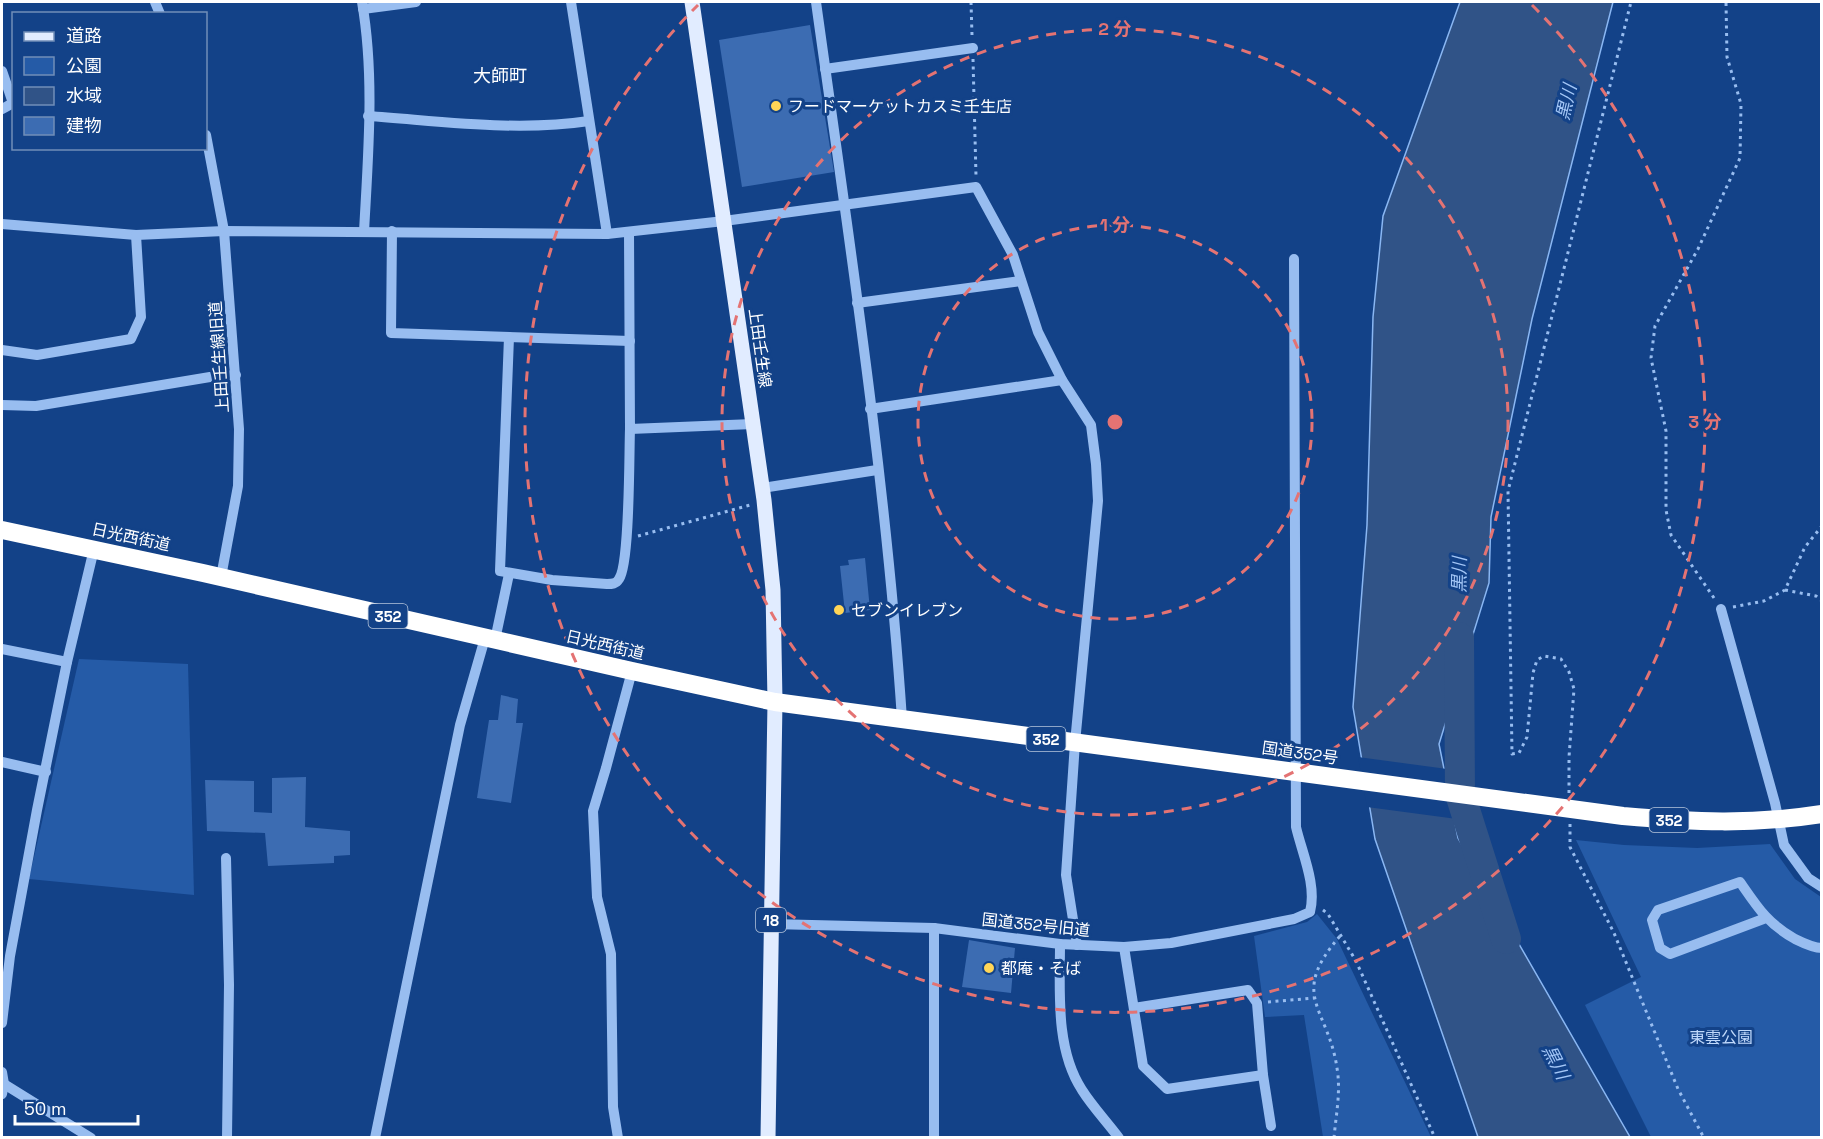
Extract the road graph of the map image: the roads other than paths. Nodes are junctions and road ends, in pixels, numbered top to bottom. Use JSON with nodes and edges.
{"nodes":[{"id":1,"x":416,"y":2,"type":"edge"},
{"id":2,"x":572,"y":2,"type":"edge"},
{"id":3,"x":692,"y":2,"type":"edge"},
{"id":4,"x":816,"y":2,"type":"edge"},
{"id":5,"x":363,"y":5,"type":"edge"},
{"id":6,"x":973,"y":48,"type":"road end"},
{"id":7,"x":825,"y":69,"type":"junction"},
{"id":8,"x":2,"y":71,"type":"edge"},
{"id":9,"x":12,"y":98,"type":"edge"},
{"id":10,"x":368,"y":116,"type":"junction"},
{"id":11,"x":589,"y":121,"type":"junction"},
{"id":12,"x":207,"y":140,"type":"edge"},
{"id":13,"x":844,"y":205,"type":"junction"},
{"id":14,"x":724,"y":221,"type":"junction"},
{"id":15,"x":2,"y":224,"type":"edge"},
{"id":16,"x":224,"y":231,"type":"junction"},
{"id":17,"x":392,"y":231,"type":"junction"},
{"id":18,"x":364,"y":232,"type":"junction"},
{"id":19,"x":629,"y":232,"type":"junction"},
{"id":20,"x":607,"y":234,"type":"junction"},
{"id":21,"x":136,"y":235,"type":"junction"},
{"id":22,"x":1294,"y":260,"type":"dead end"},
{"id":23,"x":1021,"y":281,"type":"junction"},
{"id":24,"x":857,"y":303,"type":"junction"},
{"id":25,"x":509,"y":337,"type":"junction"},
{"id":26,"x":630,"y":341,"type":"junction"},
{"id":27,"x":2,"y":350,"type":"edge"},
{"id":28,"x":236,"y":375,"type":"junction"},
{"id":29,"x":1062,"y":380,"type":"junction"},
{"id":30,"x":2,"y":405,"type":"edge"},
{"id":31,"x":870,"y":410,"type":"junction"},
{"id":32,"x":753,"y":424,"type":"junction"},
{"id":33,"x":630,"y":429,"type":"junction"},
{"id":34,"x":878,"y":470,"type":"junction"},
{"id":35,"x":763,"y":494,"type":"junction"},
{"id":36,"x":2,"y":530,"type":"edge"},
{"id":37,"x":94,"y":549,"type":"junction"},
{"id":38,"x":509,"y":574,"type":"junction"},
{"id":39,"x":221,"y":578,"type":"junction"},
{"id":40,"x":1721,"y":609,"type":"road end"},
{"id":41,"x":490,"y":639,"type":"junction"},
{"id":42,"x":2,"y":649,"type":"edge"},
{"id":43,"x":68,"y":662,"type":"junction"},
{"id":44,"x":632,"y":671,"type":"junction"},
{"id":45,"x":775,"y":702,"type":"junction"},
{"id":46,"x":902,"y":719,"type":"junction"},
{"id":47,"x":1075,"y":742,"type":"junction"},
{"id":48,"x":2,"y":762,"type":"edge"},
{"id":49,"x":46,"y":772,"type":"junction"},
{"id":50,"x":1296,"y":772,"type":"junction"},
{"id":51,"x":1821,"y":814,"type":"edge"},
{"id":52,"x":1778,"y":821,"type":"junction"},
{"id":53,"x":226,"y":858,"type":"dead end"},
{"id":54,"x":1821,"y":888,"type":"edge"},
{"id":55,"x":1766,"y":918,"type":"junction"},
{"id":56,"x":771,"y":924,"type":"junction"},
{"id":57,"x":934,"y":928,"type":"junction"},
{"id":58,"x":1060,"y":944,"type":"junction"},
{"id":59,"x":1077,"y":945,"type":"junction"},
{"id":60,"x":1124,"y":947,"type":"junction"},
{"id":61,"x":1821,"y":948,"type":"edge"},
{"id":62,"x":5,"y":955,"type":"edge"},
{"id":63,"x":1134,"y":1008,"type":"junction"},
{"id":64,"x":2,"y":1023,"type":"edge"},
{"id":65,"x":2,"y":1072,"type":"edge"},
{"id":66,"x":1263,"y":1075,"type":"junction"},
{"id":67,"x":3,"y":1089,"type":"edge"},
{"id":68,"x":1271,"y":1126,"type":"dead end"},
{"id":69,"x":91,"y":1137,"type":"edge"},
{"id":70,"x":227,"y":1137,"type":"edge"},
{"id":71,"x":375,"y":1137,"type":"edge"},
{"id":72,"x":618,"y":1137,"type":"edge"},
{"id":73,"x":768,"y":1137,"type":"edge"},
{"id":74,"x":934,"y":1137,"type":"edge"},
{"id":75,"x":1119,"y":1137,"type":"edge"}],
"edges":[{"from":1,"to":5,"type":"street"},
{"from":2,"to":11,"type":"street"},
{"from":3,"to":14,"type":"main road","name":"上田壬生線"},
{"from":4,"to":7,"type":"street"},
{"from":5,"to":10,"type":"street"},
{"from":6,"to":7,"type":"street"},
{"from":7,"to":13,"type":"street"},
{"from":8,"to":9,"type":"street"},
{"from":10,"to":11,"type":"street"},
{"from":10,"to":18,"type":"street"},
{"from":11,"to":20,"type":"street"},
{"from":12,"to":16,"type":"street","name":"上田壬生線旧道"},
{"from":13,"to":14,"type":"street"},
{"from":13,"to":23,"type":"street"},
{"from":13,"to":24,"type":"street"},
{"from":14,"to":19,"type":"street"},
{"from":14,"to":32,"type":"main road","name":"上田壬生線"},
{"from":15,"to":21,"type":"street"},
{"from":16,"to":18,"type":"street"},
{"from":16,"to":21,"type":"street"},
{"from":16,"to":28,"type":"street","name":"上田壬生線旧道"},
{"from":17,"to":18,"type":"street"},
{"from":17,"to":20,"type":"street"},
{"from":17,"to":25,"type":"street"},
{"from":19,"to":20,"type":"street"},
{"from":19,"to":26,"type":"street"},
{"from":21,"to":27,"type":"street"},
{"from":22,"to":50,"type":"street"},
{"from":23,"to":24,"type":"street"},
{"from":23,"to":29,"type":"street"},
{"from":24,"to":31,"type":"street"},
{"from":25,"to":26,"type":"street"},
{"from":25,"to":38,"type":"street"},
{"from":26,"to":33,"type":"street"},
{"from":28,"to":30,"type":"street"},
{"from":28,"to":39,"type":"street","name":"上田壬生線旧道"},
{"from":29,"to":31,"type":"street"},
{"from":29,"to":47,"type":"street"},
{"from":31,"to":34,"type":"street"},
{"from":32,"to":33,"type":"street"},
{"from":32,"to":35,"type":"main road","name":"上田壬生線"},
{"from":33,"to":38,"type":"street"},
{"from":34,"to":35,"type":"street"},
{"from":34,"to":46,"type":"street"},
{"from":35,"to":45,"type":"main road","name":"上田壬生線"},
{"from":36,"to":37,"type":"highway","name":"日光西街道","number":"352"},
{"from":37,"to":39,"type":"highway","name":"日光西街道","number":"352"},
{"from":37,"to":43,"type":"street"},
{"from":38,"to":41,"type":"street"},
{"from":39,"to":41,"type":"highway","name":"日光西街道","number":"352"},
{"from":40,"to":52,"type":"street"},
{"from":41,"to":44,"type":"highway","name":"日光西街道","number":"352"},
{"from":41,"to":71,"type":"street"},
{"from":42,"to":43,"type":"street"},
{"from":43,"to":49,"type":"street"},
{"from":44,"to":45,"type":"highway","name":"日光西街道","number":"352"},
{"from":44,"to":72,"type":"street"},
{"from":45,"to":46,"type":"highway","name":"国道352号","number":"352"},
{"from":45,"to":56,"type":"main road","number":"18"},
{"from":46,"to":47,"type":"highway","name":"国道352号","number":"352"},
{"from":47,"to":50,"type":"highway","name":"国道352号","number":"352"},
{"from":47,"to":59,"type":"street"},
{"from":48,"to":49,"type":"street"},
{"from":49,"to":62,"type":"street"},
{"from":50,"to":52,"type":"highway","name":"国道352号","number":"352"},
{"from":50,"to":60,"type":"street","name":"国道352号旧道"},
{"from":51,"to":52,"type":"highway","name":"国道352号","number":"352"},
{"from":52,"to":54,"type":"street"},
{"from":53,"to":70,"type":"street"},
{"from":55,"to":55,"type":"street"},
{"from":55,"to":61,"type":"street"},
{"from":56,"to":57,"type":"street","name":"国道352号旧道"},
{"from":56,"to":73,"type":"main road","number":"18"},
{"from":57,"to":58,"type":"street","name":"国道352号旧道"},
{"from":57,"to":74,"type":"street"},
{"from":58,"to":59,"type":"street","name":"国道352号旧道"},
{"from":58,"to":75,"type":"street"},
{"from":59,"to":60,"type":"street","name":"国道352号旧道"},
{"from":60,"to":63,"type":"street"},
{"from":62,"to":64,"type":"street"},
{"from":63,"to":66,"type":"street"},
{"from":63,"to":66,"type":"street"},
{"from":65,"to":67,"type":"street"},
{"from":66,"to":68,"type":"street"},
{"from":67,"to":69,"type":"street"}]}
